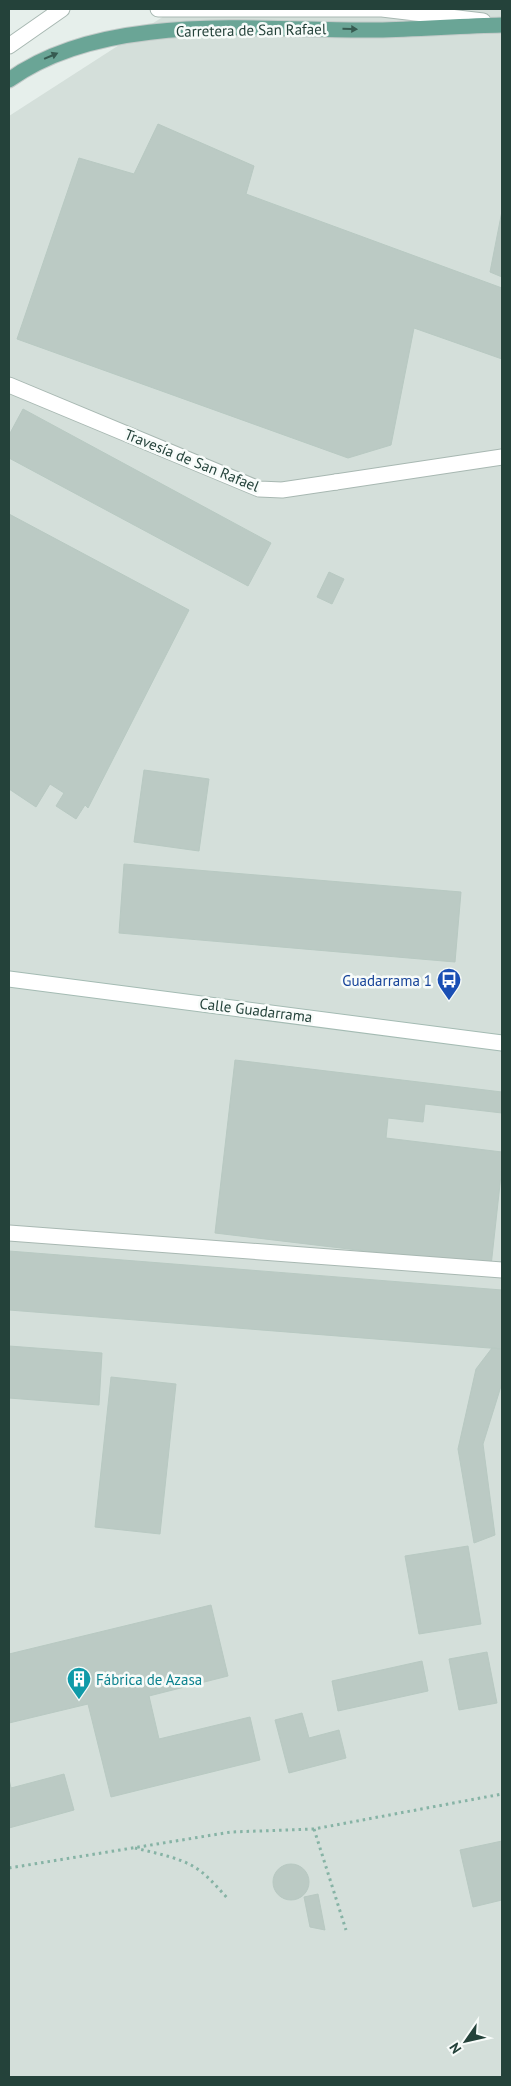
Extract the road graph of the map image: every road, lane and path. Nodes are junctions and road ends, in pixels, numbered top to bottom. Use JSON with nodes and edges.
{"nodes":[{"id":1,"x":62,"y":9,"type":"edge"},
{"id":2,"x":158,"y":9,"type":"edge"},
{"id":3,"x":502,"y":24,"type":"edge"},
{"id":4,"x":9,"y":46,"type":"edge"},
{"id":5,"x":9,"y":80,"type":"edge"},
{"id":6,"x":9,"y":385,"type":"edge"},
{"id":7,"x":502,"y":457,"type":"edge"},
{"id":8,"x":9,"y":979,"type":"edge"},
{"id":9,"x":502,"y":1043,"type":"edge"},
{"id":10,"x":9,"y":1233,"type":"edge"},
{"id":11,"x":502,"y":1270,"type":"edge"},
{"id":12,"x":502,"y":1794,"type":"edge"},
{"id":13,"x":314,"y":1829,"type":"junction"},
{"id":14,"x":132,"y":1848,"type":"junction"},
{"id":15,"x":9,"y":1868,"type":"edge"},
{"id":16,"x":229,"y":1900,"type":"dead end"},
{"id":17,"x":346,"y":1930,"type":"dead end"}],
"edges":[{"from":1,"to":4,"type":"main road"},
{"from":2,"to":3,"type":"main road"},
{"from":5,"to":3,"type":"main road","name":"Carretera de San Rafael","one_way":true},
{"from":6,"to":7,"type":"main road","name":"Travesía de San Rafael"},
{"from":8,"to":9,"type":"main road","name":"Calle Guadarrama"},
{"from":10,"to":11,"type":"main road"},
{"from":12,"to":13,"type":"path"},
{"from":13,"to":14,"type":"path"},
{"from":13,"to":17,"type":"path"},
{"from":14,"to":15,"type":"path"},
{"from":14,"to":16,"type":"path"}]}
